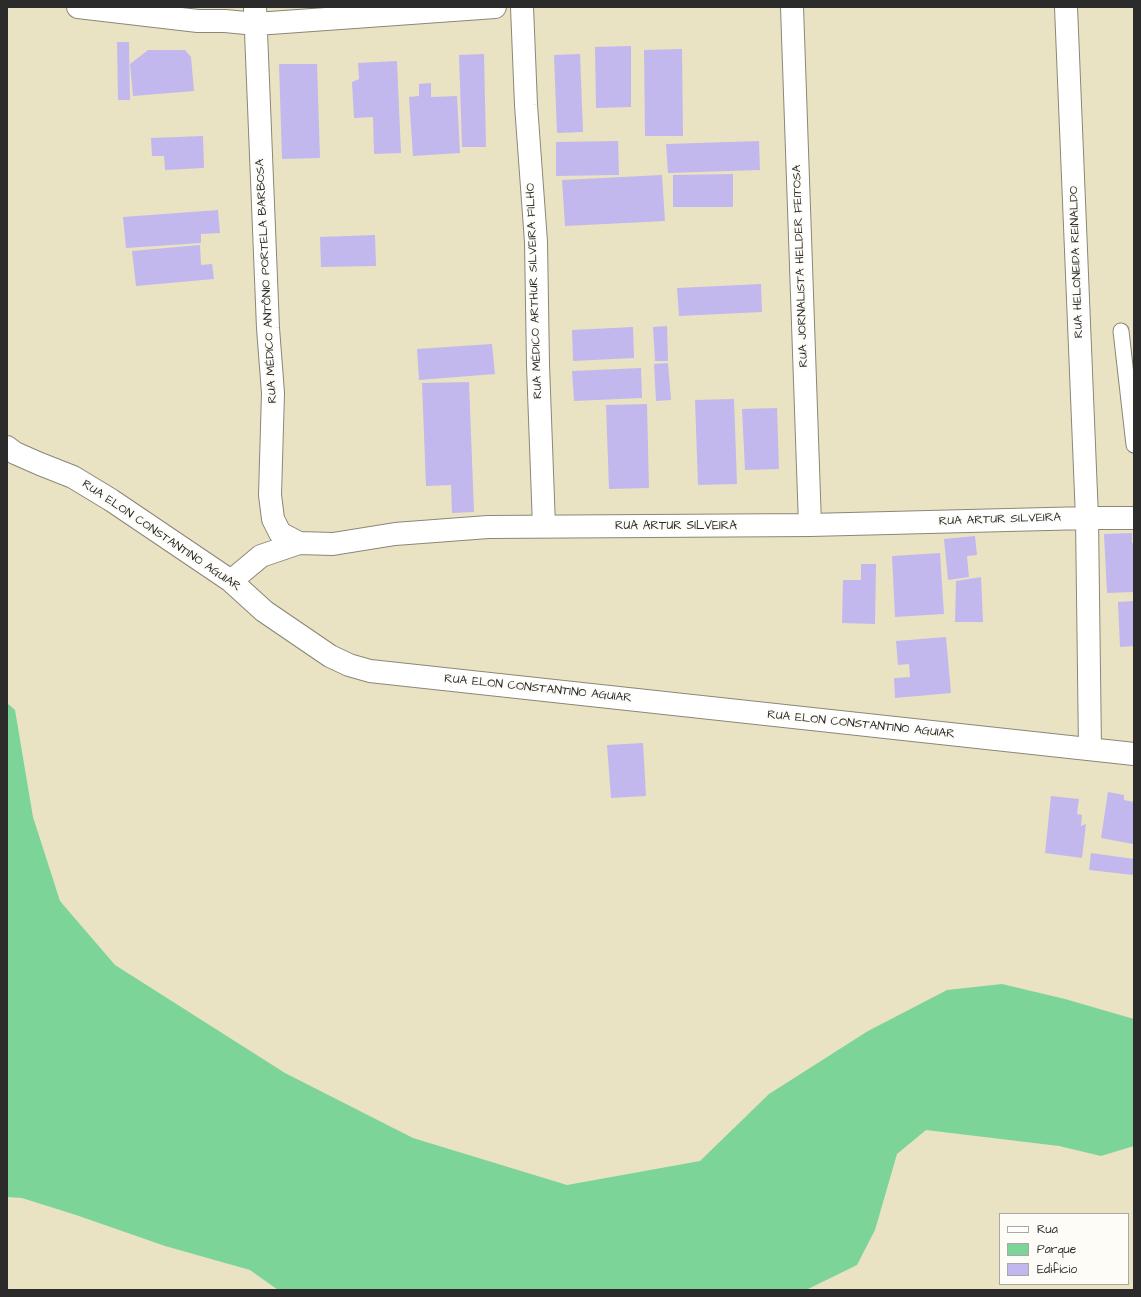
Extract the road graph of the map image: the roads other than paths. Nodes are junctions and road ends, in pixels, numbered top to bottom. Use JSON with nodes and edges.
{"nodes":[{"id":1,"x":78,"y":7,"type":"edge"},
{"id":2,"x":495,"y":7,"type":"edge"},
{"id":3,"x":522,"y":7,"type":"edge"},
{"id":4,"x":792,"y":7,"type":"edge"},
{"id":5,"x":1066,"y":7,"type":"edge"},
{"id":6,"x":255,"y":16,"type":"edge"},
{"id":7,"x":1121,"y":331,"type":"dead end"},
{"id":8,"x":1134,"y":445,"type":"edge"},
{"id":9,"x":7,"y":447,"type":"edge"},
{"id":10,"x":1087,"y":518,"type":"junction"},
{"id":11,"x":1134,"y":518,"type":"edge"},
{"id":12,"x":810,"y":525,"type":"junction"},
{"id":13,"x":544,"y":526,"type":"junction"},
{"id":14,"x":299,"y":542,"type":"junction"},
{"id":15,"x":231,"y":581,"type":"junction"},
{"id":16,"x":1090,"y":749,"type":"junction"},
{"id":17,"x":1134,"y":754,"type":"edge"}],
"edges":[{"from":1,"to":6,"type":"street"},
{"from":2,"to":6,"type":"street"},
{"from":3,"to":13,"type":"street","name":"RUA MÉDICO ARTHUR SILVEIRA FILHO"},
{"from":4,"to":12,"type":"street","name":"RUA JORNALISTA HELDER FEITOSA"},
{"from":5,"to":10,"type":"street","name":"RUA HELONEIDA REINALDO"},
{"from":6,"to":14,"type":"street","name":"RUA MÉDICO ANTÔNIO PORTELA BARBOSA"},
{"from":7,"to":8,"type":"lane"},
{"from":9,"to":15,"type":"street","name":"RUA ELON CONSTANTINO AGUIAR"},
{"from":10,"to":11,"type":"street","name":"RUA ARTUR SILVEIRA"},
{"from":10,"to":12,"type":"street","name":"RUA ARTUR SILVEIRA"},
{"from":10,"to":16,"type":"street","name":"RUA HELONEIDA REINALDO"},
{"from":12,"to":13,"type":"street","name":"RUA ARTUR SILVEIRA"},
{"from":13,"to":14,"type":"street","name":"RUA ARTUR SILVEIRA"},
{"from":14,"to":15,"type":"street","name":"RUA ARTUR SILVEIRA"},
{"from":15,"to":16,"type":"street","name":"RUA ELON CONSTANTINO AGUIAR"},
{"from":16,"to":17,"type":"street","name":"RUA ELON CONSTANTINO AGUIAR"}]}
